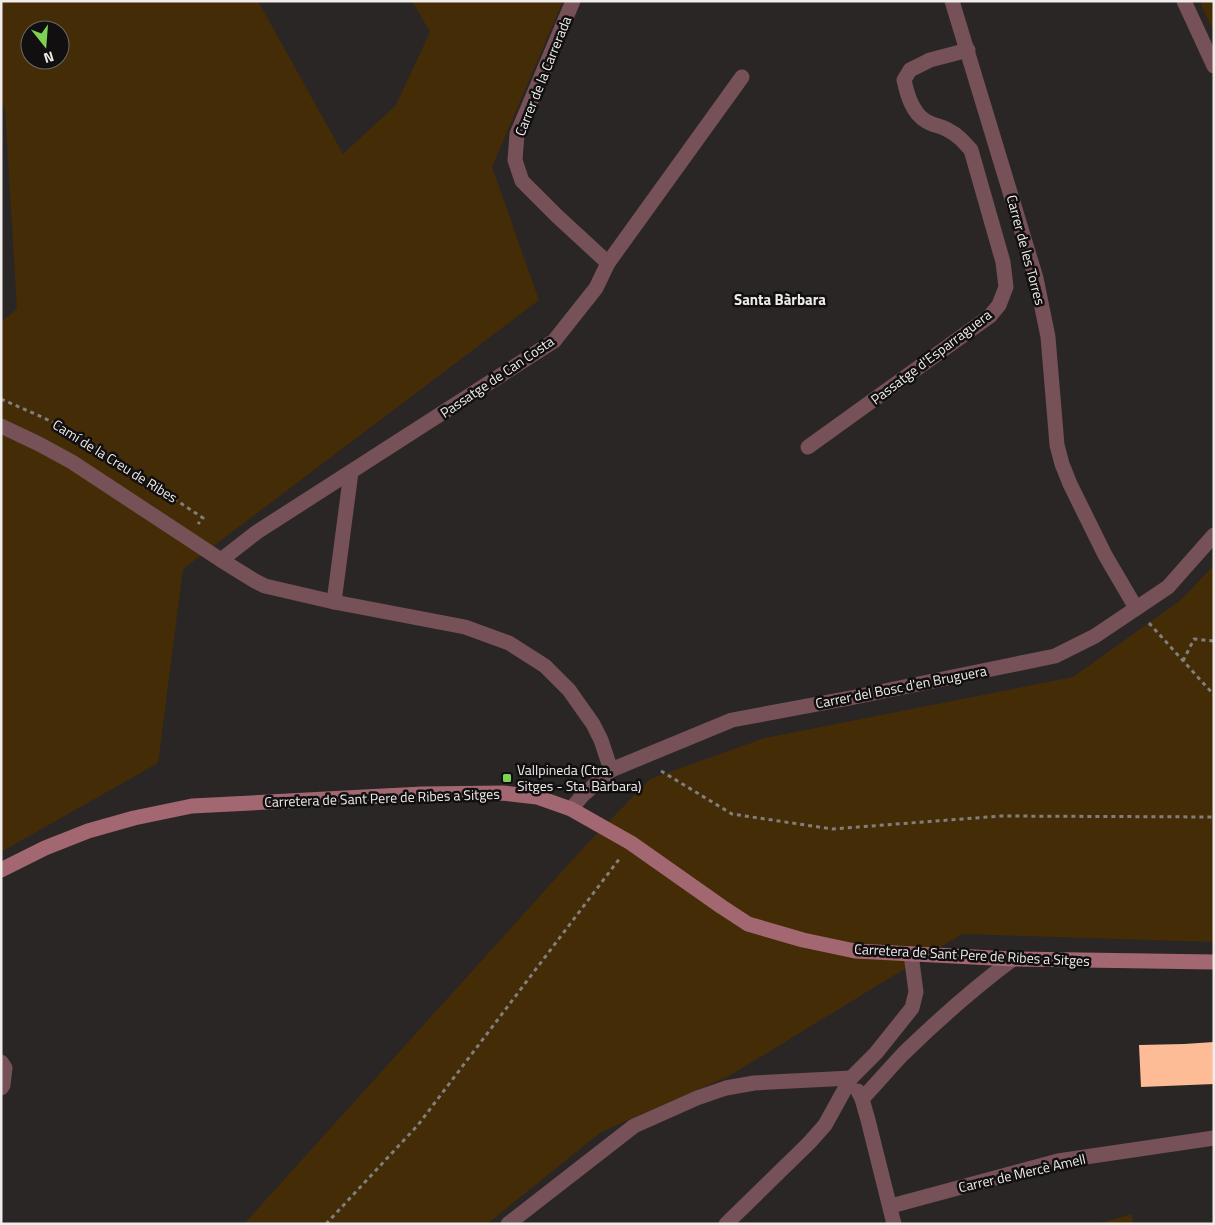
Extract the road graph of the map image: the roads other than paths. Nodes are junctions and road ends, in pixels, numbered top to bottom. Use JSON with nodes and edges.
{"nodes":[{"id":1,"x":573,"y":1,"type":"edge"},
{"id":2,"x":952,"y":1,"type":"edge"},
{"id":3,"x":1184,"y":1,"type":"edge"},
{"id":4,"x":968,"y":50,"type":"junction"},
{"id":5,"x":1214,"y":66,"type":"edge"},
{"id":6,"x":742,"y":77,"type":"dead end"},
{"id":7,"x":608,"y":263,"type":"junction"},
{"id":8,"x":1,"y":426,"type":"edge"},
{"id":9,"x":808,"y":447,"type":"dead end"},
{"id":10,"x":351,"y":472,"type":"junction"},
{"id":11,"x":1214,"y":535,"type":"edge"},
{"id":12,"x":221,"y":560,"type":"junction"},
{"id":13,"x":334,"y":602,"type":"junction"},
{"id":14,"x":1136,"y":608,"type":"junction"},
{"id":15,"x":611,"y":770,"type":"junction"},
{"id":16,"x":571,"y":810,"type":"junction"},
{"id":17,"x":1,"y":870,"type":"edge"},
{"id":18,"x":911,"y":954,"type":"junction"},
{"id":19,"x":1013,"y":959,"type":"junction"},
{"id":20,"x":1214,"y":962,"type":"edge"},
{"id":21,"x":1,"y":1062,"type":"edge"},
{"id":22,"x":851,"y":1078,"type":"junction"},
{"id":23,"x":1,"y":1088,"type":"edge"},
{"id":24,"x":862,"y":1099,"type":"junction"},
{"id":25,"x":1214,"y":1138,"type":"edge"},
{"id":26,"x":891,"y":1206,"type":"junction"},
{"id":27,"x":508,"y":1224,"type":"edge"},
{"id":28,"x":726,"y":1224,"type":"edge"},
{"id":29,"x":894,"y":1224,"type":"edge"}],
"edges":[{"from":1,"to":7,"type":"street","name":"Carrer de la Carrerada"},
{"from":2,"to":4,"type":"street","name":"Carrer de les Torres"},
{"from":3,"to":5,"type":"street"},
{"from":4,"to":9,"type":"street","name":"Passatge d'Esparraguera"},
{"from":4,"to":14,"type":"street","name":"Carrer de les Torres"},
{"from":6,"to":7,"type":"street","name":"Passatge de Can Costa"},
{"from":7,"to":10,"type":"street","name":"Passatge de Can Costa"},
{"from":8,"to":12,"type":"street","name":"Camí de la Creu de Ribes"},
{"from":10,"to":12,"type":"street","name":"Passatge de Can Costa"},
{"from":10,"to":13,"type":"street"},
{"from":11,"to":14,"type":"street","name":"Carrer del Bosc d'en Bruguera"},
{"from":12,"to":13,"type":"street","name":"Camí de la Creu de Ribes"},
{"from":13,"to":15,"type":"street","name":"Camí de la Creu de Ribes"},
{"from":14,"to":15,"type":"street","name":"Carrer del Bosc d'en Bruguera"},
{"from":15,"to":16,"type":"street","name":"Carrer del Bosc d'en Bruguera"},
{"from":16,"to":17,"type":"street","name":"Carretera de Sant Pere de Ribes a Sitges"},
{"from":16,"to":18,"type":"street","name":"Carretera de Sant Pere de Ribes a Sitges"},
{"from":18,"to":19,"type":"street","name":"Carretera de Sant Pere de Ribes a Sitges"},
{"from":18,"to":22,"type":"street"},
{"from":19,"to":20,"type":"street","name":"Carretera de Sant Pere de Ribes a Sitges"},
{"from":19,"to":24,"type":"street"},
{"from":21,"to":23,"type":"street"},
{"from":22,"to":24,"type":"street"},
{"from":22,"to":27,"type":"street"},
{"from":22,"to":28,"type":"street"},
{"from":24,"to":26,"type":"street"},
{"from":25,"to":26,"type":"street","name":"Carrer de Mercè Amell"},
{"from":26,"to":29,"type":"street"}]}
